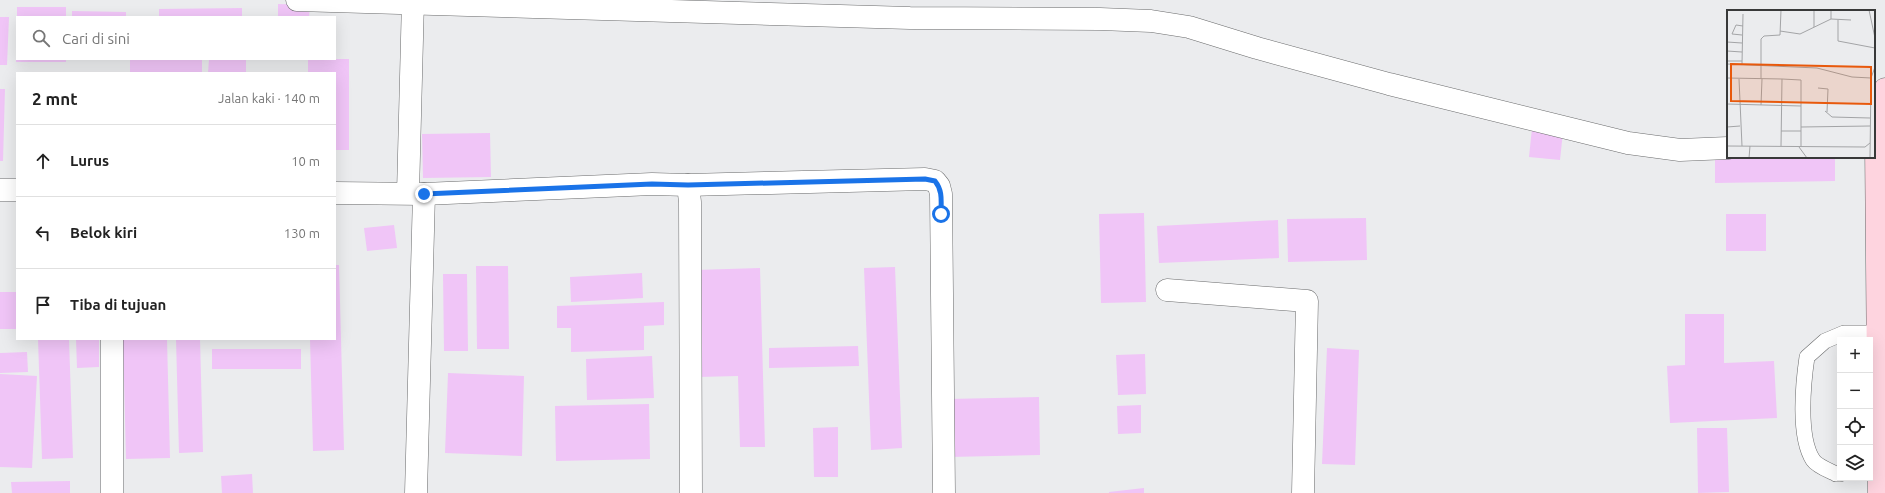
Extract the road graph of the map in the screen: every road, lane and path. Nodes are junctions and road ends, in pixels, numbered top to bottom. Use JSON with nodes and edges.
{"nodes":[{"id":1,"x":297,"y":0,"type":"edge"},
{"id":2,"x":413,"y":2,"type":"edge"},
{"id":3,"x":1885,"y":89,"type":"edge"},
{"id":4,"x":1875,"y":144,"type":"edge"},
{"id":5,"x":1727,"y":148,"type":"edge"},
{"id":6,"x":688,"y":185,"type":"junction"},
{"id":7,"x":0,"y":190,"type":"edge"},
{"id":8,"x":16,"y":190,"type":"edge"},
{"id":9,"x":336,"y":193,"type":"edge"},
{"id":10,"x":416,"y":194,"type":"junction"},
{"id":11,"x":1168,"y":290,"type":"dead end"},
{"id":12,"x":1878,"y":334,"type":"junction"},
{"id":13,"x":112,"y":340,"type":"edge"},
{"id":14,"x":1837,"y":474,"type":"edge"},
{"id":15,"x":1876,"y":480,"type":"edge"},
{"id":16,"x":112,"y":493,"type":"edge"},
{"id":17,"x":416,"y":493,"type":"edge"},
{"id":18,"x":690,"y":493,"type":"edge"},
{"id":19,"x":944,"y":493,"type":"edge"},
{"id":20,"x":1303,"y":493,"type":"edge"}],
"edges":[{"from":1,"to":2,"type":"street"},
{"from":2,"to":5,"type":"street"},
{"from":2,"to":10,"type":"street"},
{"from":3,"to":4,"type":"main road"},
{"from":4,"to":12,"type":"main road"},
{"from":6,"to":10,"type":"street"},
{"from":6,"to":18,"type":"street"},
{"from":6,"to":19,"type":"street"},
{"from":7,"to":8,"type":"street"},
{"from":9,"to":10,"type":"street"},
{"from":10,"to":17,"type":"street"},
{"from":11,"to":20,"type":"street"},
{"from":12,"to":14,"type":"lane"},
{"from":12,"to":15,"type":"main road"},
{"from":13,"to":16,"type":"street"}]}
